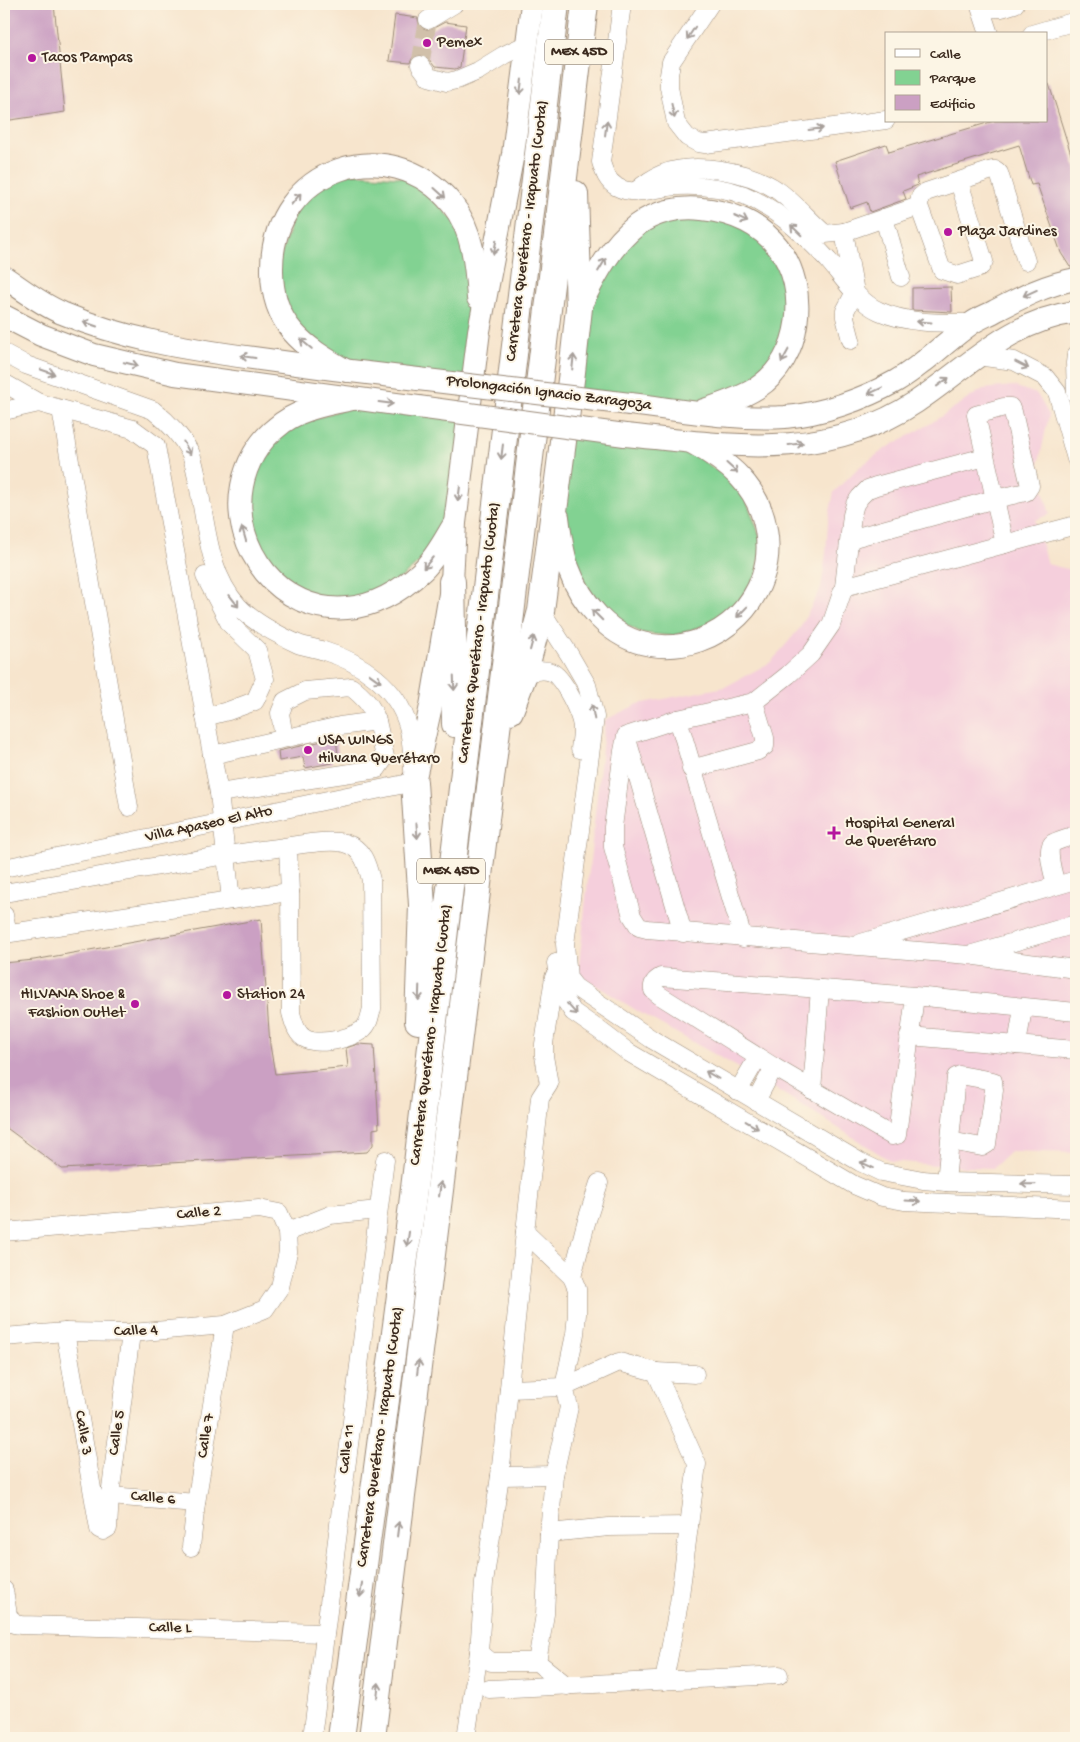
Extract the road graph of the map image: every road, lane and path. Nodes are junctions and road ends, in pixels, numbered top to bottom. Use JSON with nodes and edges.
{"nodes":[{"id":1,"x":454,"y":4,"type":"edge"},
{"id":2,"x":532,"y":4,"type":"edge"},
{"id":3,"x":556,"y":4,"type":"edge"},
{"id":4,"x":585,"y":4,"type":"edge"},
{"id":5,"x":622,"y":4,"type":"edge"},
{"id":6,"x":710,"y":4,"type":"edge"},
{"id":7,"x":1015,"y":4,"type":"edge"},
{"id":8,"x":981,"y":6,"type":"edge"},
{"id":9,"x":428,"y":20,"type":"dead end"},
{"id":10,"x":1076,"y":21,"type":"edge"},
{"id":11,"x":988,"y":32,"type":"edge"},
{"id":12,"x":1039,"y":32,"type":"edge"},
{"id":13,"x":527,"y":44,"type":"junction"},
{"id":14,"x":420,"y":65,"type":"dead end"},
{"id":15,"x":573,"y":101,"type":"junction"},
{"id":16,"x":885,"y":120,"type":"edge"},
{"id":17,"x":959,"y":182,"type":"junction"},
{"id":18,"x":635,"y":191,"type":"junction"},
{"id":19,"x":920,"y":206,"type":"junction"},
{"id":20,"x":884,"y":218,"type":"junction"},
{"id":21,"x":844,"y":232,"type":"junction"},
{"id":22,"x":1026,"y":260,"type":"dead end"},
{"id":23,"x":4,"y":277,"type":"edge"},
{"id":24,"x":901,"y":277,"type":"dead end"},
{"id":25,"x":1076,"y":279,"type":"edge"},
{"id":26,"x":855,"y":292,"type":"junction"},
{"id":27,"x":579,"y":308,"type":"junction"},
{"id":28,"x":1076,"y":312,"type":"edge"},
{"id":29,"x":4,"y":316,"type":"edge"},
{"id":30,"x":972,"y":323,"type":"junction"},
{"id":31,"x":479,"y":331,"type":"junction"},
{"id":32,"x":851,"y":340,"type":"dead end"},
{"id":33,"x":4,"y":352,"type":"edge"},
{"id":34,"x":1076,"y":355,"type":"edge"},
{"id":35,"x":977,"y":356,"type":"junction"},
{"id":36,"x":347,"y":371,"type":"junction"},
{"id":37,"x":4,"y":383,"type":"edge"},
{"id":38,"x":1076,"y":394,"type":"edge"},
{"id":39,"x":353,"y":400,"type":"junction"},
{"id":40,"x":39,"y":403,"type":"junction"},
{"id":41,"x":61,"y":409,"type":"junction"},
{"id":42,"x":4,"y":410,"type":"edge"},
{"id":43,"x":697,"y":412,"type":"junction"},
{"id":44,"x":1072,"y":429,"type":"edge"},
{"id":45,"x":691,"y":442,"type":"junction"},
{"id":46,"x":985,"y":457,"type":"junction"},
{"id":47,"x":1076,"y":459,"type":"edge"},
{"id":48,"x":196,"y":471,"type":"junction"},
{"id":49,"x":555,"y":497,"type":"junction"},
{"id":50,"x":995,"y":500,"type":"junction"},
{"id":51,"x":455,"y":523,"type":"junction"},
{"id":52,"x":1076,"y":525,"type":"edge"},
{"id":53,"x":850,"y":539,"type":"junction"},
{"id":54,"x":1005,"y":544,"type":"junction"},
{"id":55,"x":452,"y":582,"type":"junction"},
{"id":56,"x":844,"y":587,"type":"junction"},
{"id":57,"x":541,"y":611,"type":"junction"},
{"id":58,"x":524,"y":674,"type":"junction"},
{"id":59,"x":754,"y":702,"type":"junction"},
{"id":60,"x":205,"y":717,"type":"junction"},
{"id":61,"x":678,"y":719,"type":"junction"},
{"id":62,"x":377,"y":721,"type":"junction"},
{"id":63,"x":626,"y":736,"type":"junction"},
{"id":64,"x":284,"y":738,"type":"junction"},
{"id":65,"x":212,"y":755,"type":"junction"},
{"id":66,"x":494,"y":755,"type":"junction"},
{"id":67,"x":691,"y":769,"type":"junction"},
{"id":68,"x":414,"y":782,"type":"junction"},
{"id":69,"x":218,"y":793,"type":"junction"},
{"id":70,"x":129,"y":807,"type":"dead end"},
{"id":71,"x":458,"y":815,"type":"junction"},
{"id":72,"x":223,"y":821,"type":"junction"},
{"id":73,"x":1076,"y":835,"type":"edge"},
{"id":74,"x":288,"y":847,"type":"junction"},
{"id":75,"x":226,"y":855,"type":"junction"},
{"id":76,"x":4,"y":868,"type":"edge"},
{"id":77,"x":1076,"y":880,"type":"edge"},
{"id":78,"x":1056,"y":885,"type":"junction"},
{"id":79,"x":290,"y":892,"type":"junction"},
{"id":80,"x":4,"y":893,"type":"edge"},
{"id":81,"x":231,"y":900,"type":"junction"},
{"id":82,"x":4,"y":915,"type":"edge"},
{"id":83,"x":1076,"y":924,"type":"edge"},
{"id":84,"x":683,"y":933,"type":"junction"},
{"id":85,"x":6,"y":934,"type":"edge"},
{"id":86,"x":743,"y":938,"type":"junction"},
{"id":87,"x":565,"y":944,"type":"junction"},
{"id":88,"x":850,"y":946,"type":"junction"},
{"id":89,"x":969,"y":955,"type":"junction"},
{"id":90,"x":556,"y":963,"type":"junction"},
{"id":91,"x":1076,"y":969,"type":"edge"},
{"id":92,"x":820,"y":989,"type":"junction"},
{"id":93,"x":915,"y":996,"type":"junction"},
{"id":94,"x":1023,"y":1008,"type":"junction"},
{"id":95,"x":1076,"y":1012,"type":"edge"},
{"id":96,"x":909,"y":1036,"type":"junction"},
{"id":97,"x":1017,"y":1045,"type":"junction"},
{"id":98,"x":1076,"y":1050,"type":"edge"},
{"id":99,"x":758,"y":1057,"type":"junction"},
{"id":100,"x":774,"y":1067,"type":"junction"},
{"id":101,"x":812,"y":1090,"type":"junction"},
{"id":102,"x":738,"y":1091,"type":"junction"},
{"id":103,"x":756,"y":1101,"type":"junction"},
{"id":104,"x":950,"y":1142,"type":"dead end"},
{"id":105,"x":385,"y":1160,"type":"dead end"},
{"id":106,"x":946,"y":1182,"type":"junction"},
{"id":107,"x":599,"y":1183,"type":"dead end"},
{"id":108,"x":1076,"y":1185,"type":"edge"},
{"id":109,"x":412,"y":1205,"type":"junction"},
{"id":110,"x":1076,"y":1209,"type":"edge"},
{"id":111,"x":378,"y":1210,"type":"junction"},
{"id":112,"x":4,"y":1232,"type":"edge"},
{"id":113,"x":287,"y":1232,"type":"junction"},
{"id":114,"x":525,"y":1232,"type":"junction"},
{"id":115,"x":572,"y":1277,"type":"junction"},
{"id":116,"x":225,"y":1325,"type":"junction"},
{"id":117,"x":65,"y":1332,"type":"junction"},
{"id":118,"x":131,"y":1333,"type":"junction"},
{"id":119,"x":4,"y":1337,"type":"edge"},
{"id":120,"x":656,"y":1372,"type":"junction"},
{"id":121,"x":695,"y":1374,"type":"dead end"},
{"id":122,"x":564,"y":1387,"type":"junction"},
{"id":123,"x":510,"y":1389,"type":"junction"},
{"id":124,"x":500,"y":1476,"type":"junction"},
{"id":125,"x":554,"y":1476,"type":"junction"},
{"id":126,"x":110,"y":1496,"type":"junction"},
{"id":127,"x":196,"y":1503,"type":"junction"},
{"id":128,"x":689,"y":1526,"type":"junction"},
{"id":129,"x":103,"y":1531,"type":"joint"},
{"id":130,"x":548,"y":1533,"type":"junction"},
{"id":131,"x":191,"y":1547,"type":"dead end"},
{"id":132,"x":4,"y":1590,"type":"edge"},
{"id":133,"x":325,"y":1633,"type":"junction"},
{"id":134,"x":485,"y":1657,"type":"junction"},
{"id":135,"x":537,"y":1662,"type":"junction"},
{"id":136,"x":779,"y":1675,"type":"dead end"},
{"id":137,"x":664,"y":1681,"type":"junction"},
{"id":138,"x":567,"y":1686,"type":"junction"},
{"id":139,"x":490,"y":1690,"type":"junction"},
{"id":140,"x":472,"y":1694,"type":"junction"},
{"id":141,"x":312,"y":1738,"type":"edge"},
{"id":142,"x":341,"y":1738,"type":"edge"},
{"id":143,"x":372,"y":1738,"type":"edge"},
{"id":144,"x":466,"y":1738,"type":"edge"}],
"edges":[{"from":1,"to":9,"type":"street"},
{"from":2,"to":13,"type":"main road"},
{"from":3,"to":71,"type":"highway","name":"Carretera Querétaro - Irapuato (Cuota)","number":"MEX 45D","one_way":true},
{"from":4,"to":15,"type":"highway","name":"Carretera Querétaro - Irapuato (Cuota)","number":"MEX 45D"},
{"from":18,"to":5,"type":"street","one_way":true},
{"from":6,"to":16,"type":"street","one_way":true},
{"from":7,"to":8,"type":"street"},
{"from":8,"to":11,"type":"street"},
{"from":10,"to":12,"type":"street"},
{"from":13,"to":14,"type":"street"},
{"from":13,"to":31,"type":"main road","one_way":true},
{"from":15,"to":27,"type":"highway"},
{"from":15,"to":66,"type":"highway","name":"Carretera Querétaro - Irapuato (Cuota)","number":"MEX 45D"},
{"from":17,"to":19,"type":"street"},
{"from":17,"to":19,"type":"street"},
{"from":17,"to":22,"type":"street"},
{"from":18,"to":21,"type":"street"},
{"from":26,"to":18,"type":"street","one_way":true},
{"from":19,"to":20,"type":"street"},
{"from":20,"to":21,"type":"street"},
{"from":20,"to":24,"type":"street"},
{"from":21,"to":26,"type":"street"},
{"from":36,"to":23,"type":"main road","name":"Prolongación Ignacio Zaragoza","one_way":true},
{"from":25,"to":30,"type":"main road","name":"Prolongación Ignacio Zaragoza","one_way":true},
{"from":30,"to":26,"type":"street","one_way":true},
{"from":26,"to":32,"type":"street"},
{"from":27,"to":43,"type":"main road","one_way":true},
{"from":49,"to":27,"type":"highway","one_way":true},
{"from":28,"to":35,"type":"main road","name":"Prolongación Ignacio Zaragoza"},
{"from":29,"to":39,"type":"main road","name":"Prolongación Ignacio Zaragoza","one_way":true},
{"from":30,"to":43,"type":"main road","name":"Prolongación Ignacio Zaragoza","one_way":true},
{"from":36,"to":31,"type":"main road","one_way":true},
{"from":31,"to":51,"type":"main road","one_way":true},
{"from":33,"to":48,"type":"street","one_way":true},
{"from":34,"to":38,"type":"street"},
{"from":35,"to":44,"type":"street","one_way":true},
{"from":45,"to":35,"type":"main road","name":"Prolongación Ignacio Zaragoza","one_way":true},
{"from":36,"to":43,"type":"main road","name":"Prolongación Ignacio Zaragoza","bridge":true},
{"from":37,"to":40,"type":"street"},
{"from":39,"to":45,"type":"main road","name":"Prolongación Ignacio Zaragoza","one_way":true,"bridge":true},
{"from":51,"to":39,"type":"main road","one_way":true},
{"from":40,"to":41,"type":"street"},
{"from":40,"to":42,"type":"street"},
{"from":41,"to":60,"type":"street"},
{"from":41,"to":70,"type":"street"},
{"from":44,"to":47,"type":"street"},
{"from":45,"to":49,"type":"main road","one_way":true},
{"from":46,"to":50,"type":"street"},
{"from":46,"to":50,"type":"street"},
{"from":46,"to":53,"type":"street"},
{"from":48,"to":60,"type":"street"},
{"from":48,"to":68,"type":"street","one_way":true},
{"from":49,"to":57,"type":"highway"},
{"from":50,"to":53,"type":"street"},
{"from":50,"to":54,"type":"street"},
{"from":51,"to":55,"type":"main road"},
{"from":52,"to":54,"type":"street"},
{"from":53,"to":56,"type":"street"},
{"from":54,"to":56,"type":"street"},
{"from":55,"to":68,"type":"main road"},
{"from":55,"to":71,"type":"highway","one_way":true},
{"from":56,"to":59,"type":"street"},
{"from":58,"to":57,"type":"highway","one_way":true},
{"from":87,"to":57,"type":"street","one_way":true},
{"from":58,"to":66,"type":"highway"},
{"from":58,"to":90,"type":"street"},
{"from":59,"to":61,"type":"street"},
{"from":59,"to":67,"type":"street"},
{"from":60,"to":65,"type":"street"},
{"from":61,"to":63,"type":"street"},
{"from":61,"to":67,"type":"street"},
{"from":62,"to":64,"type":"street"},
{"from":62,"to":64,"type":"street"},
{"from":62,"to":69,"type":"street"},
{"from":63,"to":84,"type":"street"},
{"from":63,"to":84,"type":"street"},
{"from":64,"to":65,"type":"street"},
{"from":65,"to":69,"type":"street"},
{"from":143,"to":66,"type":"highway","name":"Carretera Querétaro - Irapuato (Cuota)","number":"MEX 45D","one_way":true},
{"from":67,"to":86,"type":"street"},
{"from":68,"to":72,"type":"street","name":"Villa Apaseo El Alto"},
{"from":68,"to":109,"type":"highway","one_way":true},
{"from":69,"to":72,"type":"street"},
{"from":71,"to":109,"type":"highway","name":"Carretera Querétaro - Irapuato (Cuota)","number":"MEX 45D"},
{"from":72,"to":75,"type":"street"},
{"from":72,"to":76,"type":"street","name":"Villa Apaseo El Alto"},
{"from":73,"to":78,"type":"street"},
{"from":74,"to":75,"type":"street"},
{"from":74,"to":79,"type":"street"},
{"from":74,"to":79,"type":"street"},
{"from":75,"to":80,"type":"street"},
{"from":75,"to":81,"type":"street"},
{"from":77,"to":78,"type":"street"},
{"from":78,"to":88,"type":"street"},
{"from":79,"to":81,"type":"street"},
{"from":81,"to":85,"type":"street"},
{"from":82,"to":85,"type":"street"},
{"from":83,"to":89,"type":"street"},
{"from":84,"to":86,"type":"street"},
{"from":86,"to":88,"type":"street"},
{"from":87,"to":90,"type":"street"},
{"from":102,"to":87,"type":"street","one_way":true},
{"from":88,"to":89,"type":"street"},
{"from":89,"to":91,"type":"street"},
{"from":90,"to":110,"type":"street","one_way":true},
{"from":90,"to":114,"type":"street"},
{"from":92,"to":93,"type":"street"},
{"from":92,"to":99,"type":"street"},
{"from":92,"to":101,"type":"street"},
{"from":93,"to":94,"type":"street"},
{"from":93,"to":96,"type":"street"},
{"from":94,"to":95,"type":"street"},
{"from":94,"to":97,"type":"street"},
{"from":96,"to":97,"type":"street"},
{"from":96,"to":101,"type":"street"},
{"from":97,"to":98,"type":"street"},
{"from":99,"to":100,"type":"street"},
{"from":99,"to":102,"type":"street"},
{"from":100,"to":101,"type":"street"},
{"from":100,"to":103,"type":"street"},
{"from":102,"to":103,"type":"street"},
{"from":106,"to":103,"type":"street","one_way":true},
{"from":104,"to":106,"type":"street"},
{"from":105,"to":111,"type":"street","name":"Calle 11"},
{"from":108,"to":106,"type":"street","one_way":true},
{"from":107,"to":115,"type":"street"},
{"from":109,"to":142,"type":"highway","name":"Carretera Querétaro - Irapuato (Cuota)","number":"MEX 45D","one_way":true},
{"from":111,"to":113,"type":"street"},
{"from":111,"to":133,"type":"street","name":"Calle 11"},
{"from":112,"to":113,"type":"street","name":"Calle 2"},
{"from":113,"to":116,"type":"street","name":"Calle 4"},
{"from":114,"to":115,"type":"street"},
{"from":114,"to":123,"type":"street"},
{"from":115,"to":122,"type":"street"},
{"from":116,"to":118,"type":"street","name":"Calle 4"},
{"from":116,"to":127,"type":"street","name":"Calle 7"},
{"from":117,"to":118,"type":"street","name":"Calle 4"},
{"from":117,"to":119,"type":"street","name":"Calle 4"},
{"from":117,"to":129,"type":"street","name":"Calle 3"},
{"from":118,"to":126,"type":"street","name":"Calle 5"},
{"from":120,"to":121,"type":"street"},
{"from":120,"to":122,"type":"street"},
{"from":120,"to":128,"type":"street"},
{"from":122,"to":123,"type":"street"},
{"from":122,"to":125,"type":"street"},
{"from":123,"to":124,"type":"street"},
{"from":124,"to":125,"type":"street"},
{"from":124,"to":134,"type":"street"},
{"from":125,"to":130,"type":"street"},
{"from":126,"to":127,"type":"street","name":"Calle 6"},
{"from":126,"to":129,"type":"street","name":"Calle 5"},
{"from":127,"to":131,"type":"street","name":"Calle 7"},
{"from":128,"to":130,"type":"street"},
{"from":128,"to":137,"type":"street"},
{"from":130,"to":135,"type":"street"},
{"from":132,"to":133,"type":"street","name":"Calle L"},
{"from":133,"to":141,"type":"street","name":"Calle 11"},
{"from":134,"to":135,"type":"street"},
{"from":134,"to":139,"type":"street"},
{"from":134,"to":140,"type":"street"},
{"from":135,"to":138,"type":"street"},
{"from":136,"to":137,"type":"street"},
{"from":137,"to":138,"type":"street"},
{"from":138,"to":139,"type":"street"},
{"from":139,"to":140,"type":"street"},
{"from":140,"to":144,"type":"street"}]}
